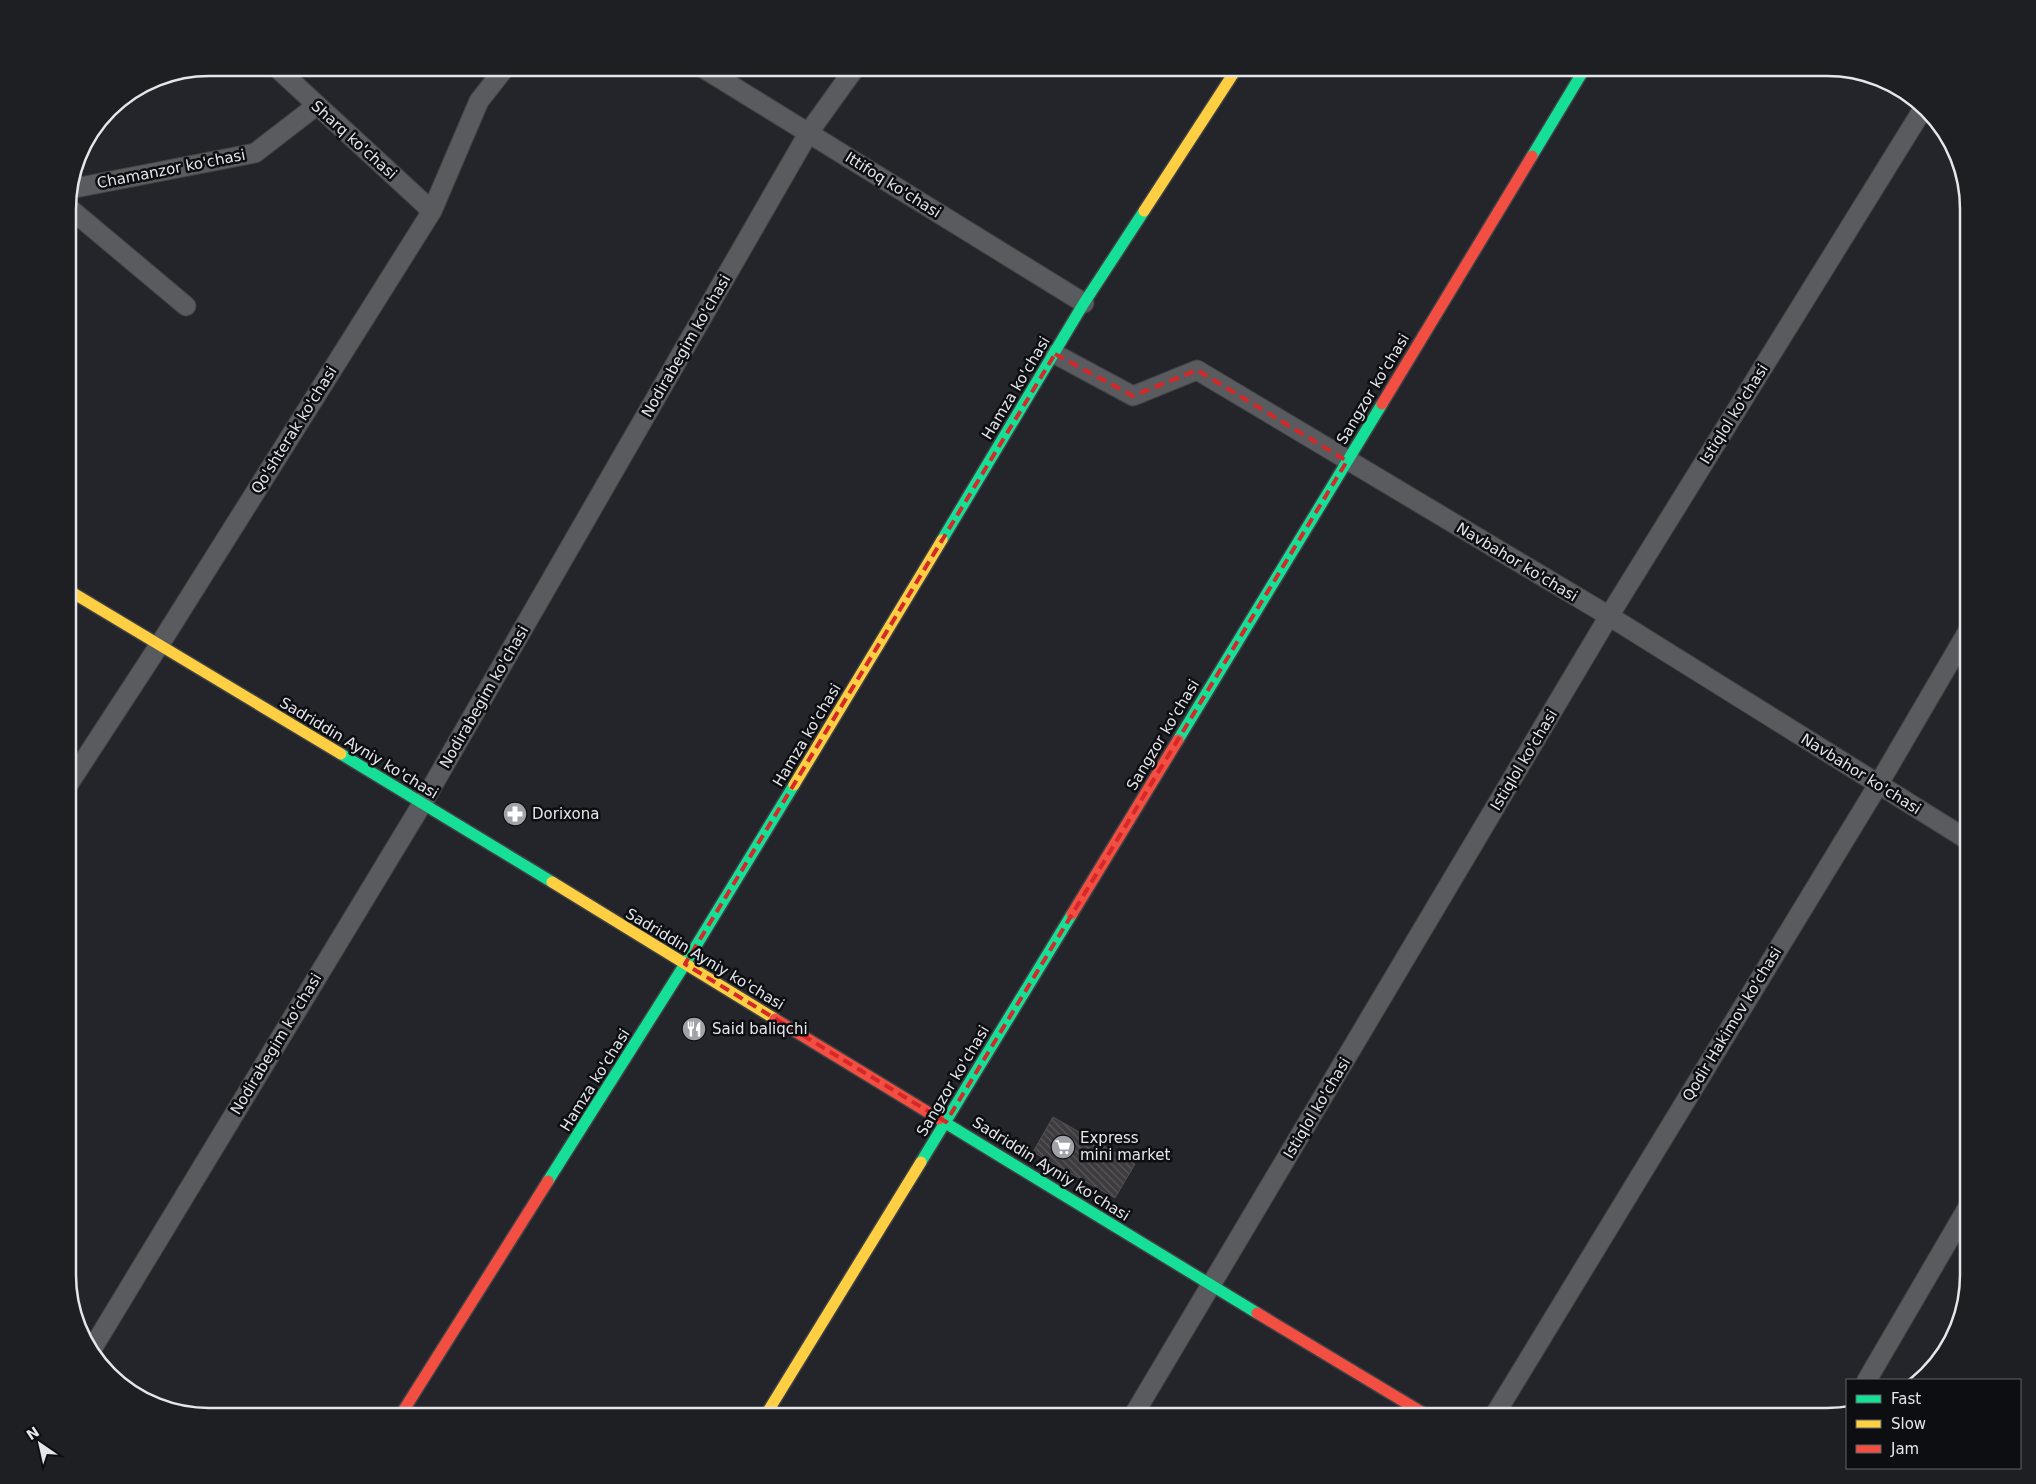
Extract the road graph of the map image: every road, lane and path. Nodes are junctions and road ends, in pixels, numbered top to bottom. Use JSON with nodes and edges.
{"nodes":[{"id":1,"x":1232,"y":76,"type":"edge"},
{"id":2,"x":1580,"y":76,"type":"edge"},
{"id":3,"x":286,"y":77,"type":"edge"},
{"id":4,"x":498,"y":77,"type":"edge"},
{"id":5,"x":717,"y":77,"type":"edge"},
{"id":6,"x":850,"y":77,"type":"edge"},
{"id":7,"x":316,"y":106,"type":"junction"},
{"id":8,"x":1920,"y":114,"type":"edge"},
{"id":9,"x":809,"y":132,"type":"junction"},
{"id":10,"x":78,"y":187,"type":"edge"},
{"id":11,"x":432,"y":211,"type":"junction"},
{"id":12,"x":77,"y":215,"type":"edge"},
{"id":13,"x":1084,"y":303,"type":"junction"},
{"id":14,"x":186,"y":306,"type":"dead end"},
{"id":15,"x":1055,"y":354,"type":"junction"},
{"id":16,"x":1347,"y":461,"type":"junction"},
{"id":17,"x":77,"y":595,"type":"edge"},
{"id":18,"x":1609,"y":616,"type":"junction"},
{"id":19,"x":160,"y":644,"type":"junction"},
{"id":20,"x":1960,"y":645,"type":"edge"},
{"id":21,"x":77,"y":771,"type":"edge"},
{"id":22,"x":1878,"y":785,"type":"junction"},
{"id":23,"x":422,"y":804,"type":"junction"},
{"id":24,"x":1960,"y":835,"type":"edge"},
{"id":25,"x":685,"y":964,"type":"junction"},
{"id":26,"x":946,"y":1122,"type":"junction"},
{"id":27,"x":1960,"y":1221,"type":"edge"},
{"id":28,"x":1211,"y":1287,"type":"junction"},
{"id":29,"x":96,"y":1343,"type":"edge"},
{"id":30,"x":1868,"y":1379,"type":"edge"},
{"id":31,"x":405,"y":1408,"type":"edge"},
{"id":32,"x":770,"y":1408,"type":"edge"},
{"id":33,"x":1138,"y":1408,"type":"edge"},
{"id":34,"x":1415,"y":1408,"type":"edge"},
{"id":35,"x":1499,"y":1408,"type":"edge"}],
"edges":[{"from":1,"to":13,"type":"street","name":"Hamza ko'chasi"},
{"from":2,"to":16,"type":"street","name":"Sangzor ko'chasi"},
{"from":3,"to":7,"type":"street","name":"Sharq ko'chasi"},
{"from":4,"to":11,"type":"street","name":"Qo'shterak ko'chasi"},
{"from":5,"to":9,"type":"street","name":"Ittifoq ko'chasi"},
{"from":6,"to":9,"type":"street","name":"Nodirabegim ko'chasi"},
{"from":7,"to":10,"type":"street","name":"Chamanzor ko'chasi"},
{"from":7,"to":11,"type":"street","name":"Sharq ko'chasi"},
{"from":8,"to":18,"type":"street","name":"Istiqlol ko'chasi"},
{"from":9,"to":13,"type":"street","name":"Ittifoq ko'chasi"},
{"from":9,"to":23,"type":"street","name":"Nodirabegim ko'chasi"},
{"from":11,"to":19,"type":"street","name":"Qo'shterak ko'chasi"},
{"from":12,"to":14,"type":"street"},
{"from":13,"to":15,"type":"street","name":"Hamza ko'chasi"},
{"from":15,"to":16,"type":"street","name":"Navbahor ko'chasi"},
{"from":15,"to":25,"type":"street","name":"Hamza ko'chasi"},
{"from":16,"to":18,"type":"street","name":"Navbahor ko'chasi"},
{"from":16,"to":26,"type":"street","name":"Sangzor ko'chasi"},
{"from":17,"to":19,"type":"street","name":"Sadriddin Ayniy ko'chasi"},
{"from":18,"to":22,"type":"street","name":"Navbahor ko'chasi"},
{"from":18,"to":28,"type":"street","name":"Istiqlol ko'chasi"},
{"from":19,"to":21,"type":"street","name":"Qo'shterak ko'chasi"},
{"from":19,"to":23,"type":"street","name":"Sadriddin Ayniy ko'chasi"},
{"from":20,"to":22,"type":"street","name":"Qodir Hakimov ko'chasi"},
{"from":22,"to":24,"type":"street","name":"Navbahor ko'chasi"},
{"from":22,"to":35,"type":"street","name":"Qodir Hakimov ko'chasi"},
{"from":23,"to":25,"type":"street","name":"Sadriddin Ayniy ko'chasi"},
{"from":23,"to":29,"type":"street","name":"Nodirabegim ko'chasi"},
{"from":25,"to":26,"type":"street","name":"Sadriddin Ayniy ko'chasi"},
{"from":25,"to":31,"type":"street","name":"Hamza ko'chasi"},
{"from":26,"to":28,"type":"street","name":"Sadriddin Ayniy ko'chasi"},
{"from":26,"to":32,"type":"street","name":"Sangzor ko'chasi"},
{"from":27,"to":30,"type":"street"},
{"from":28,"to":33,"type":"street","name":"Istiqlol ko'chasi"},
{"from":28,"to":34,"type":"street","name":"Sadriddin Ayniy ko'chasi"}]}
